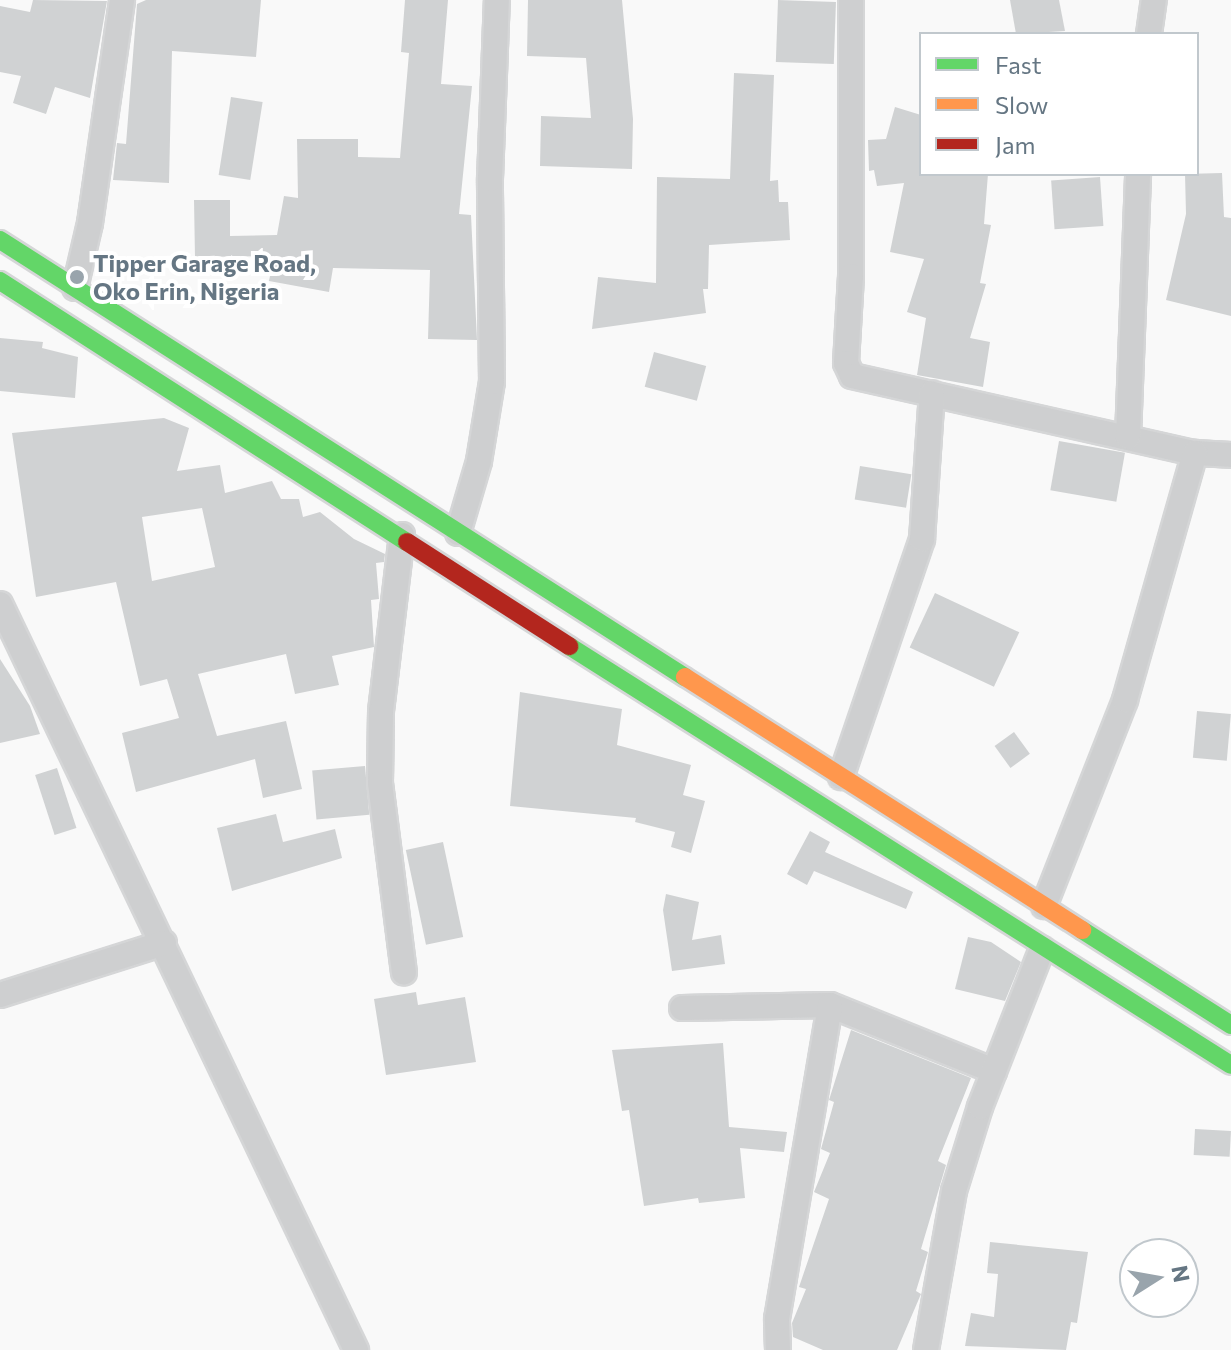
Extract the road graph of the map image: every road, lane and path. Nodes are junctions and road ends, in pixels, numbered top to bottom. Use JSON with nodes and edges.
{"nodes":[{"id":1,"x":122,"y":0,"type":"edge"},
{"id":2,"x":497,"y":0,"type":"edge"},
{"id":3,"x":851,"y":0,"type":"edge"},
{"id":4,"x":1154,"y":0,"type":"edge"},
{"id":5,"x":1149,"y":32,"type":"edge"},
{"id":6,"x":1138,"y":176,"type":"edge"},
{"id":7,"x":0,"y":240,"type":"edge"},
{"id":8,"x":0,"y":281,"type":"edge"},
{"id":9,"x":75,"y":288,"type":"junction"},
{"id":10,"x":932,"y":393,"type":"junction"},
{"id":11,"x":1128,"y":437,"type":"junction"},
{"id":12,"x":1195,"y":453,"type":"junction"},
{"id":13,"x":1231,"y":455,"type":"edge"},
{"id":14,"x":458,"y":533,"type":"junction"},
{"id":15,"x":402,"y":535,"type":"junction"},
{"id":16,"x":0,"y":604,"type":"edge"},
{"id":17,"x":841,"y":777,"type":"junction"},
{"id":18,"x":1044,"y":906,"type":"junction"},
{"id":19,"x":164,"y":943,"type":"junction"},
{"id":20,"x":1042,"y":949,"type":"junction"},
{"id":21,"x":404,"y":972,"type":"dead end"},
{"id":22,"x":0,"y":995,"type":"edge"},
{"id":23,"x":830,"y":1005,"type":"junction"},
{"id":24,"x":682,"y":1008,"type":"dead end"},
{"id":25,"x":1231,"y":1025,"type":"edge"},
{"id":26,"x":1231,"y":1065,"type":"edge"},
{"id":27,"x":994,"y":1071,"type":"junction"},
{"id":28,"x":356,"y":1350,"type":"edge"},
{"id":29,"x":778,"y":1350,"type":"edge"},
{"id":30,"x":926,"y":1350,"type":"edge"}],
"edges":[{"from":1,"to":9,"type":"street"},
{"from":2,"to":14,"type":"street"},
{"from":3,"to":10,"type":"street"},
{"from":4,"to":5,"type":"street"},
{"from":6,"to":11,"type":"street"},
{"from":7,"to":9,"type":"main road"},
{"from":8,"to":15,"type":"main road"},
{"from":9,"to":14,"type":"main road"},
{"from":10,"to":11,"type":"street"},
{"from":10,"to":17,"type":"street"},
{"from":11,"to":12,"type":"street"},
{"from":12,"to":13,"type":"street"},
{"from":12,"to":18,"type":"street"},
{"from":14,"to":17,"type":"main road"},
{"from":15,"to":20,"type":"main road"},
{"from":15,"to":21,"type":"street"},
{"from":16,"to":19,"type":"street"},
{"from":17,"to":18,"type":"main road"},
{"from":18,"to":25,"type":"main road"},
{"from":19,"to":22,"type":"street"},
{"from":19,"to":28,"type":"street"},
{"from":20,"to":26,"type":"main road"},
{"from":20,"to":27,"type":"street"},
{"from":23,"to":24,"type":"street"},
{"from":23,"to":27,"type":"street"},
{"from":23,"to":29,"type":"street"},
{"from":27,"to":30,"type":"street"}]}
